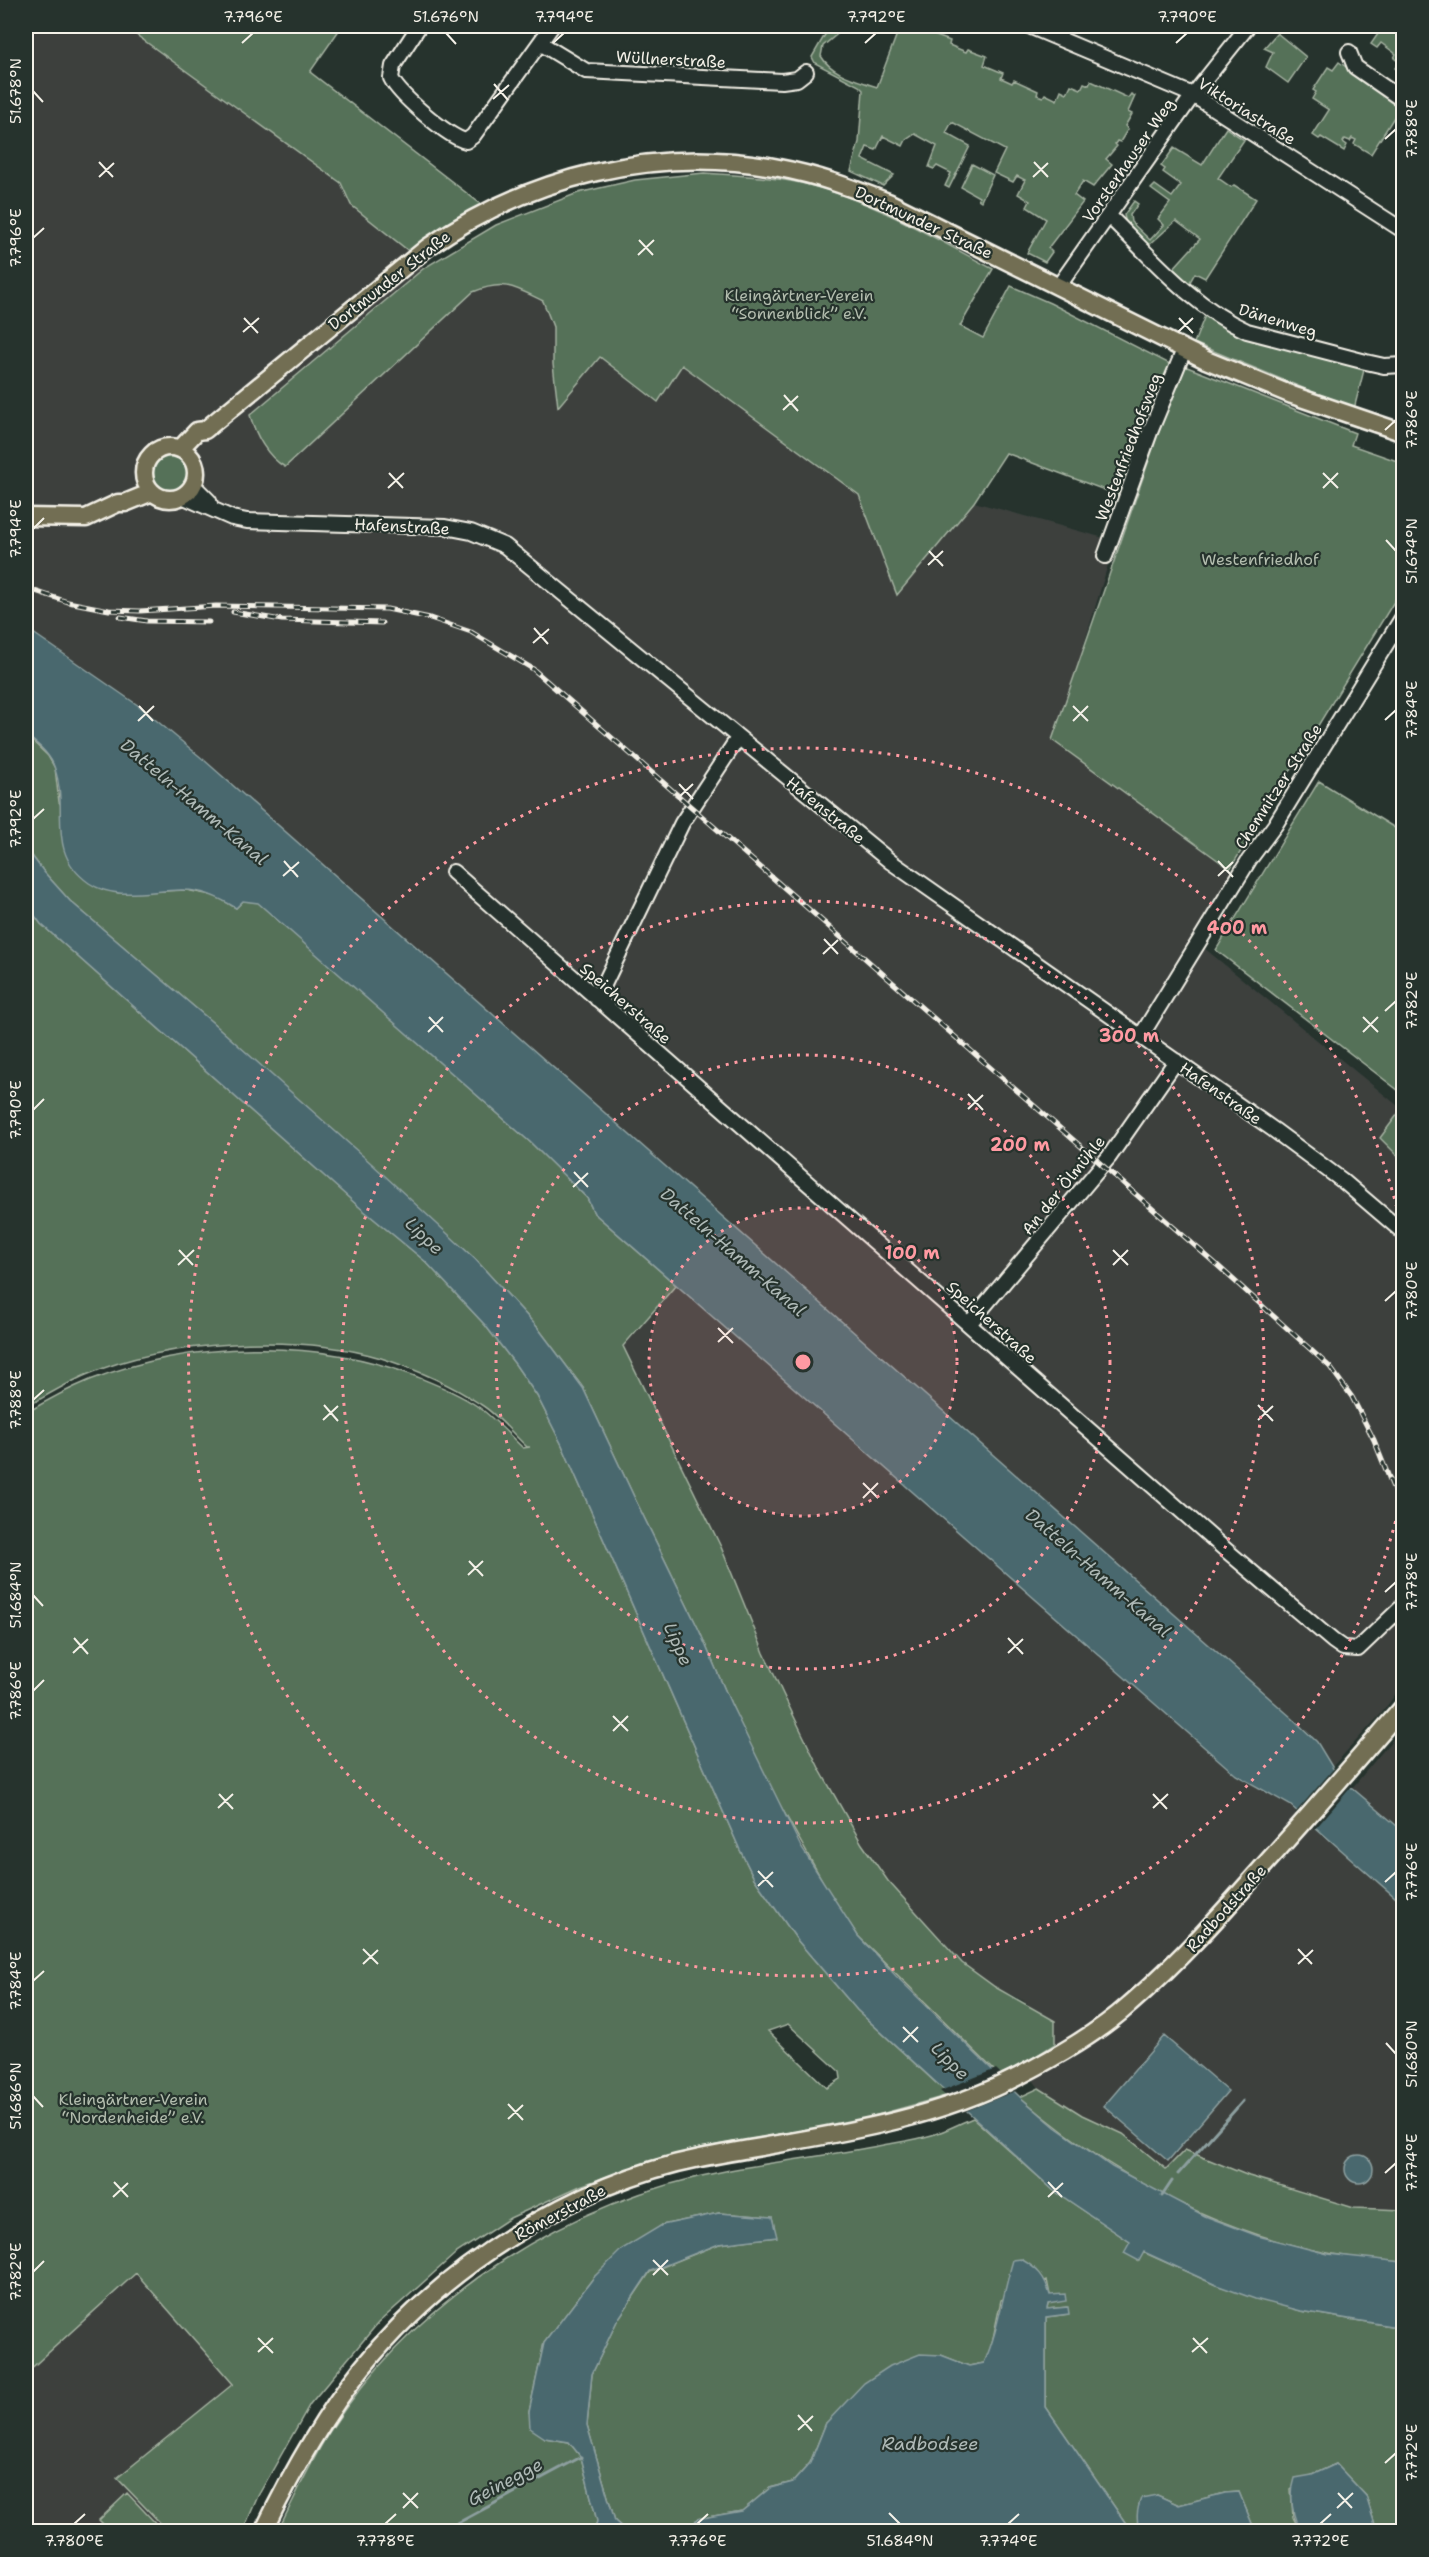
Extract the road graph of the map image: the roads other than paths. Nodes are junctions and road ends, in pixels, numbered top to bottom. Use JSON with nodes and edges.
{"nodes":[{"id":1,"x":419,"y":26,"type":"edge"},
{"id":2,"x":552,"y":26,"type":"edge"},
{"id":3,"x":1029,"y":26,"type":"edge"},
{"id":4,"x":1248,"y":26,"type":"edge"},
{"id":5,"x":540,"y":43,"type":"junction"},
{"id":6,"x":1349,"y":52,"type":"dead end"},
{"id":7,"x":806,"y":72,"type":"dead end"},
{"id":8,"x":1193,"y":96,"type":"junction"},
{"id":9,"x":1404,"y":101,"type":"edge"},
{"id":10,"x":1109,"y":216,"type":"junction"},
{"id":11,"x":1403,"y":230,"type":"edge"},
{"id":12,"x":1058,"y":287,"type":"junction"},
{"id":13,"x":1184,"y":350,"type":"junction"},
{"id":14,"x":1404,"y":365,"type":"edge"},
{"id":15,"x":1404,"y":433,"type":"edge"},
{"id":16,"x":185,"y":452,"type":"junction"},
{"id":17,"x":148,"y":485,"type":"junction"},
{"id":18,"x":188,"y":490,"type":"junction"},
{"id":19,"x":26,"y":518,"type":"edge"},
{"id":20,"x":1105,"y":556,"type":"dead end"},
{"id":21,"x":1404,"y":615,"type":"edge"},
{"id":22,"x":738,"y":738,"type":"junction"},
{"id":23,"x":453,"y":872,"type":"dead end"},
{"id":24,"x":597,"y":999,"type":"junction"},
{"id":25,"x":1141,"y":1036,"type":"junction"},
{"id":26,"x":1176,"y":1061,"type":"junction"},
{"id":27,"x":1404,"y":1233,"type":"edge"},
{"id":28,"x":969,"y":1324,"type":"junction"},
{"id":29,"x":1404,"y":1605,"type":"edge"},
{"id":30,"x":1404,"y":1706,"type":"edge"},
{"id":31,"x":1018,"y":2076,"type":"joint"},
{"id":32,"x":263,"y":2532,"type":"edge"}],
"edges":[{"from":1,"to":5,"type":"street"},
{"from":2,"to":5,"type":"street"},
{"from":3,"to":8,"type":"street","name":"Viktoriastraße"},
{"from":4,"to":8,"type":"street","name":"Vorsterhauser Weg"},
{"from":5,"to":7,"type":"street","name":"Wüllnerstraße"},
{"from":6,"to":9,"type":"street"},
{"from":8,"to":10,"type":"street","name":"Vorsterhauser Weg"},
{"from":8,"to":11,"type":"street","name":"Viktoriastraße"},
{"from":10,"to":12,"type":"street","name":"Vorsterhauser Weg"},
{"from":10,"to":14,"type":"street","name":"Dänenweg"},
{"from":12,"to":13,"type":"main road","name":"Dortmunder Straße"},
{"from":12,"to":16,"type":"main road","name":"Dortmunder Straße"},
{"from":13,"to":15,"type":"main road","name":"Dortmunder Straße"},
{"from":13,"to":20,"type":"street","name":"Westenfriedhofsweg"},
{"from":16,"to":17,"type":"main road"},
{"from":16,"to":18,"type":"main road"},
{"from":17,"to":18,"type":"main road"},
{"from":17,"to":19,"type":"main road"},
{"from":18,"to":22,"type":"street","name":"Hafenstraße"},
{"from":21,"to":25,"type":"street","name":"Chemnitzer Straße"},
{"from":22,"to":24,"type":"street"},
{"from":22,"to":25,"type":"street","name":"Hafenstraße"},
{"from":23,"to":24,"type":"street","name":"Speicherstraße"},
{"from":24,"to":28,"type":"street","name":"Speicherstraße"},
{"from":25,"to":26,"type":"street","name":"Hafenstraße"},
{"from":26,"to":27,"type":"street","name":"Hafenstraße"},
{"from":26,"to":28,"type":"street","name":"An der Ölmühle"},
{"from":28,"to":29,"type":"street","name":"Speicherstraße"},
{"from":30,"to":31,"type":"main road","name":"Radbodstraße"},
{"from":31,"to":32,"type":"main road","name":"Römerstraße"}]}
